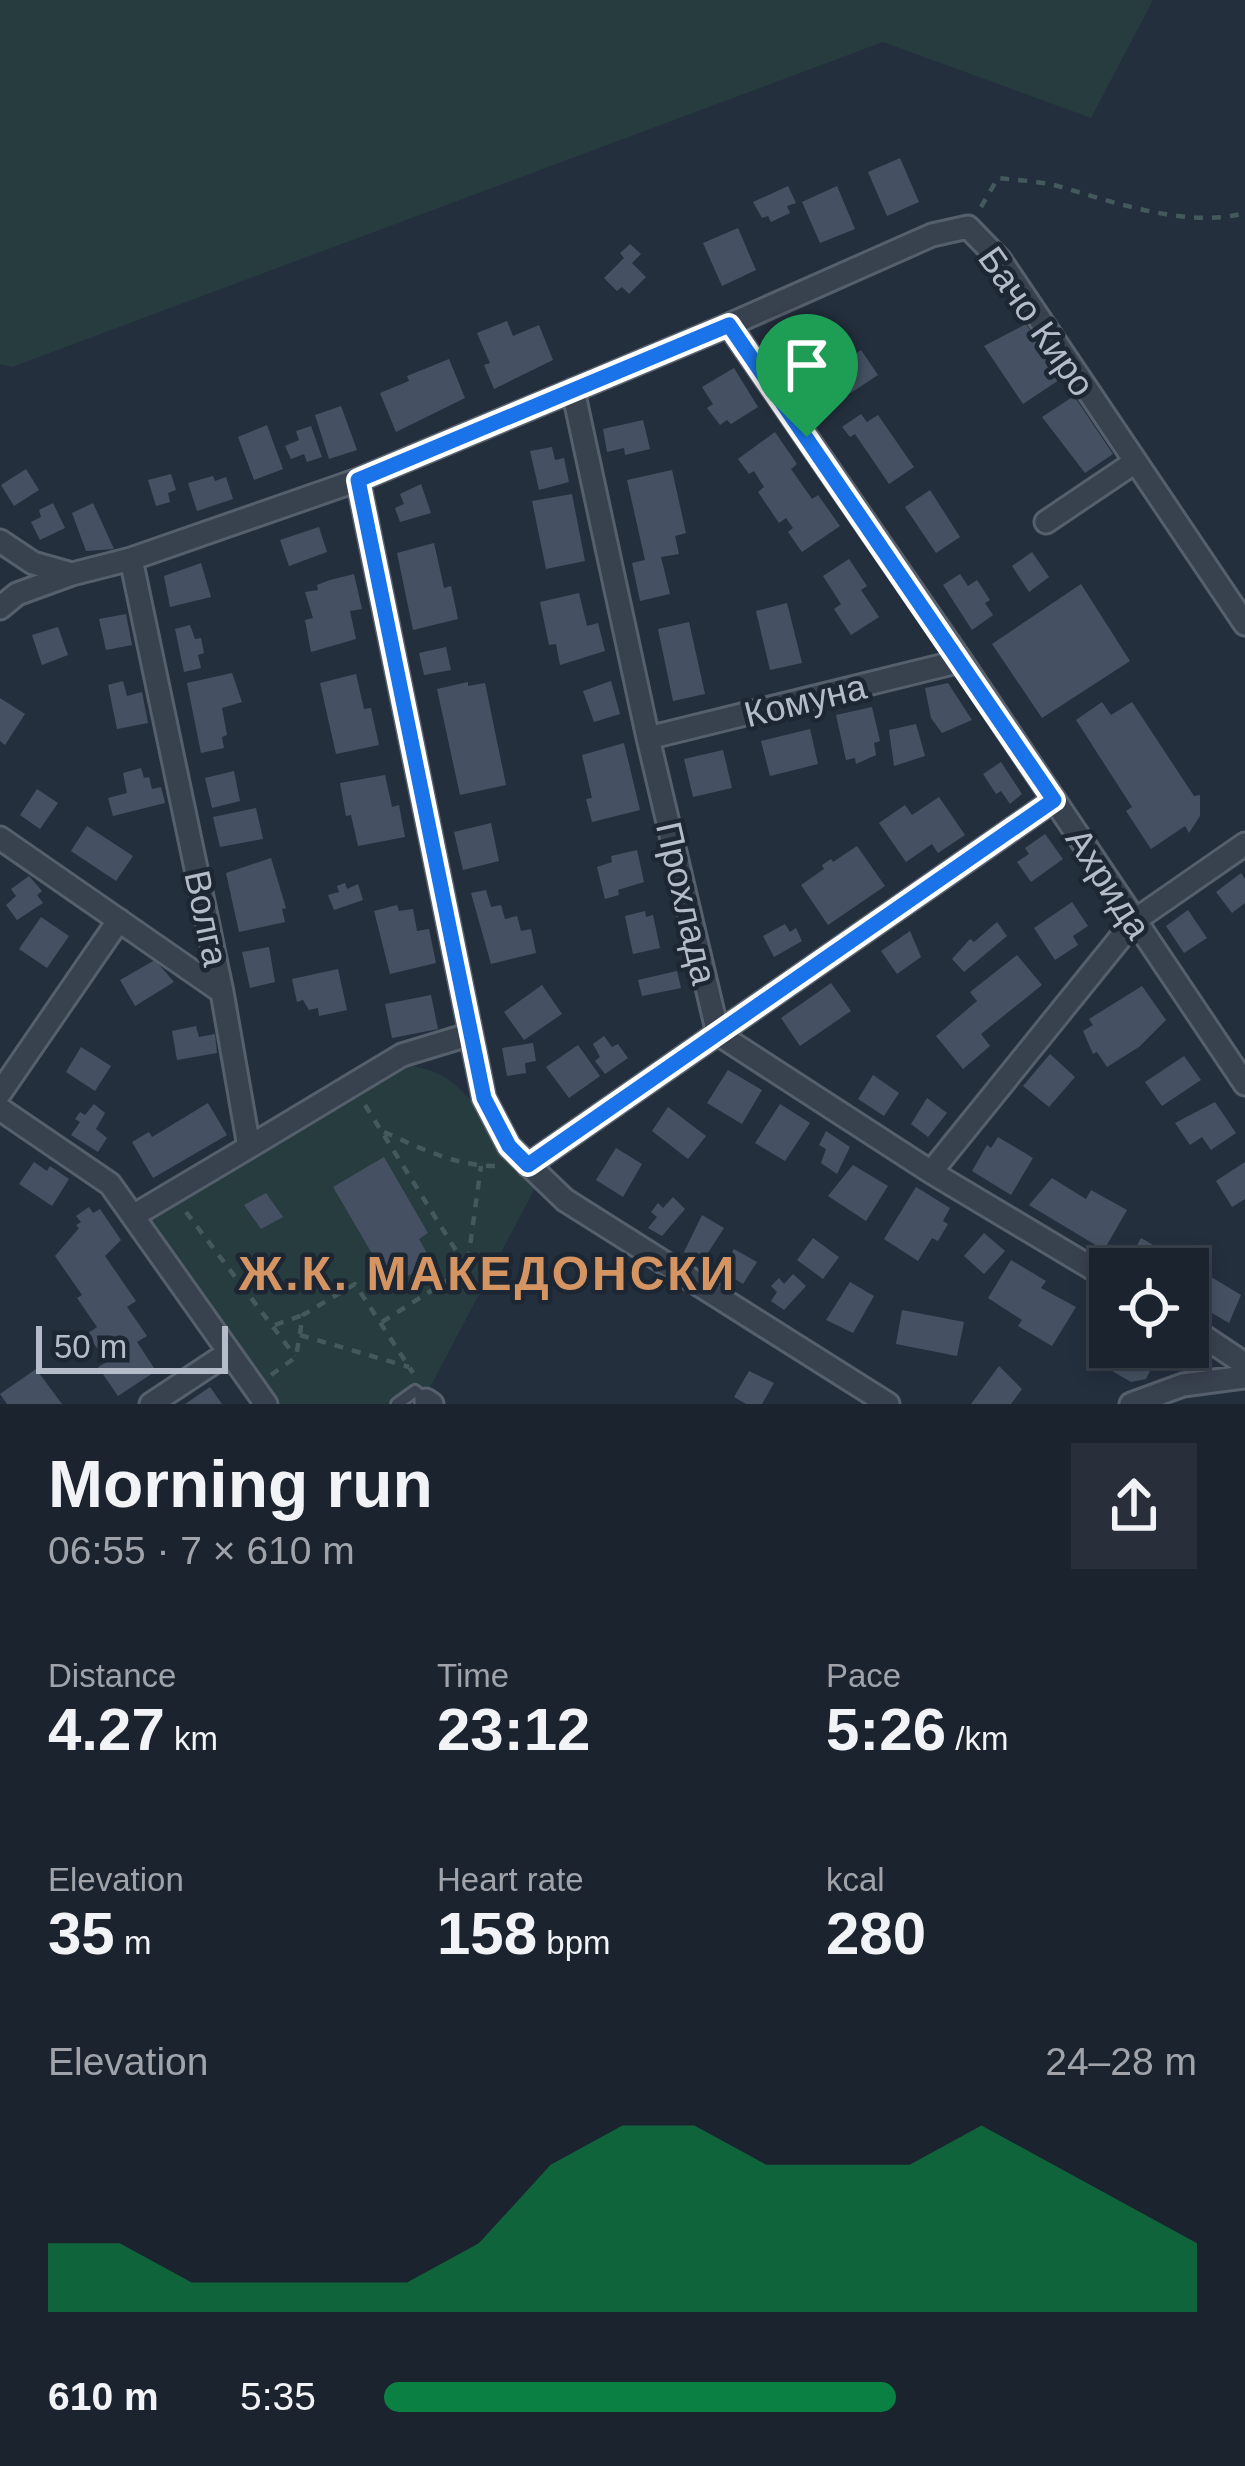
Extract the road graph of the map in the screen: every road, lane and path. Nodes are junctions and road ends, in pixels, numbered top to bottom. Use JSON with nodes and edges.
{"nodes":[{"id":1,"x":1245,"y":213,"type":"edge"},
{"id":2,"x":968,"y":227,"type":"junction"},
{"id":3,"x":729,"y":325,"type":"junction"},
{"id":4,"x":573,"y":390,"type":"junction"},
{"id":5,"x":1135,"y":462,"type":"junction"},
{"id":6,"x":358,"y":480,"type":"junction"},
{"id":7,"x":1046,"y":522,"type":"dead end"},
{"id":8,"x":0,"y":542,"type":"edge"},
{"id":9,"x":131,"y":559,"type":"junction"},
{"id":10,"x":72,"y":574,"type":"junction"},
{"id":11,"x":0,"y":608,"type":"edge"},
{"id":12,"x":1245,"y":624,"type":"edge"},
{"id":13,"x":961,"y":661,"type":"junction"},
{"id":14,"x":648,"y":739,"type":"junction"},
{"id":15,"x":1054,"y":800,"type":"junction"},
{"id":16,"x":0,"y":838,"type":"edge"},
{"id":17,"x":1245,"y":844,"type":"edge"},
{"id":18,"x":118,"y":920,"type":"junction"},
{"id":19,"x":1134,"y":921,"type":"junction"},
{"id":20,"x":223,"y":992,"type":"junction"},
{"id":21,"x":471,"y":1034,"type":"junction"},
{"id":22,"x":718,"y":1034,"type":"junction"},
{"id":23,"x":1245,"y":1084,"type":"edge"},
{"id":24,"x":0,"y":1094,"type":"edge"},
{"id":25,"x":0,"y":1109,"type":"edge"},
{"id":26,"x":249,"y":1147,"type":"junction"},
{"id":27,"x":528,"y":1165,"type":"junction"},
{"id":28,"x":931,"y":1172,"type":"junction"},
{"id":29,"x":172,"y":1192,"type":"junction"},
{"id":30,"x":133,"y":1216,"type":"junction"},
{"id":31,"x":1089,"y":1267,"type":"edge"},
{"id":32,"x":466,"y":1268,"type":"junction"},
{"id":33,"x":303,"y":1315,"type":"junction"},
{"id":34,"x":382,"y":1322,"type":"junction"},
{"id":35,"x":273,"y":1326,"type":"junction"},
{"id":36,"x":300,"y":1335,"type":"junction"},
{"id":37,"x":1209,"y":1340,"type":"edge"},
{"id":38,"x":228,"y":1353,"type":"junction"},
{"id":39,"x":296,"y":1357,"type":"junction"},
{"id":40,"x":1245,"y":1364,"type":"edge"},
{"id":41,"x":410,"y":1367,"type":"junction"},
{"id":42,"x":273,"y":1373,"type":"dead end"},
{"id":43,"x":1245,"y":1377,"type":"edge"},
{"id":44,"x":1183,"y":1385,"type":"junction"},
{"id":45,"x":429,"y":1402,"type":"edge"},
{"id":46,"x":151,"y":1404,"type":"edge"},
{"id":47,"x":266,"y":1404,"type":"edge"},
{"id":48,"x":397,"y":1404,"type":"edge"},
{"id":49,"x":888,"y":1404,"type":"edge"},
{"id":50,"x":1131,"y":1404,"type":"edge"},
{"id":51,"x":1166,"y":1404,"type":"edge"}],
"edges":[{"from":1,"to":2,"type":"path"},
{"from":2,"to":3,"type":"street","name":"Бачо Киро"},
{"from":2,"to":5,"type":"street","name":"Бачо Киро"},
{"from":3,"to":4,"type":"street","name":"Бачо Киро"},
{"from":3,"to":13,"type":"street","name":"Ахрида"},
{"from":4,"to":6,"type":"street","name":"Бачо Киро"},
{"from":4,"to":14,"type":"street","name":"Прохлада"},
{"from":5,"to":7,"type":"street"},
{"from":5,"to":12,"type":"street","name":"Бачо Киро"},
{"from":6,"to":9,"type":"street","name":"Бачо Киро"},
{"from":6,"to":21,"type":"street"},
{"from":8,"to":10,"type":"street"},
{"from":9,"to":10,"type":"street","name":"Бачо Киро"},
{"from":9,"to":20,"type":"street","name":"Волга"},
{"from":10,"to":11,"type":"street","name":"Бачо Киро"},
{"from":13,"to":14,"type":"street","name":"Комуна"},
{"from":13,"to":15,"type":"street","name":"Ахрида"},
{"from":14,"to":22,"type":"street","name":"Прохлада"},
{"from":15,"to":19,"type":"street","name":"Ахрида"},
{"from":15,"to":22,"type":"street"},
{"from":16,"to":18,"type":"street"},
{"from":17,"to":19,"type":"street"},
{"from":18,"to":20,"type":"street"},
{"from":18,"to":24,"type":"street"},
{"from":19,"to":23,"type":"street","name":"Ахрида"},
{"from":19,"to":28,"type":"street"},
{"from":20,"to":26,"type":"street","name":"Волга"},
{"from":21,"to":26,"type":"street"},
{"from":21,"to":27,"type":"street"},
{"from":22,"to":27,"type":"street"},
{"from":22,"to":28,"type":"street","name":"Прохлада"},
{"from":25,"to":30,"type":"street"},
{"from":26,"to":29,"type":"street"},
{"from":27,"to":49,"type":"street"},
{"from":28,"to":31,"type":"street","name":"Прохлада"},
{"from":29,"to":30,"type":"street"},
{"from":29,"to":35,"type":"path"},
{"from":30,"to":38,"type":"street"},
{"from":32,"to":32,"type":"path"},
{"from":32,"to":34,"type":"path"},
{"from":33,"to":34,"type":"path"},
{"from":33,"to":35,"type":"path"},
{"from":33,"to":36,"type":"path"},
{"from":34,"to":41,"type":"path"},
{"from":35,"to":39,"type":"path"},
{"from":36,"to":39,"type":"path"},
{"from":36,"to":41,"type":"path"},
{"from":37,"to":40,"type":"street"},
{"from":38,"to":46,"type":"street"},
{"from":38,"to":47,"type":"street"},
{"from":39,"to":42,"type":"path"},
{"from":41,"to":45,"type":"path"},
{"from":43,"to":44,"type":"street"},
{"from":44,"to":50,"type":"street"},
{"from":44,"to":51,"type":"street"},
{"from":45,"to":48,"type":"lane"}]}
